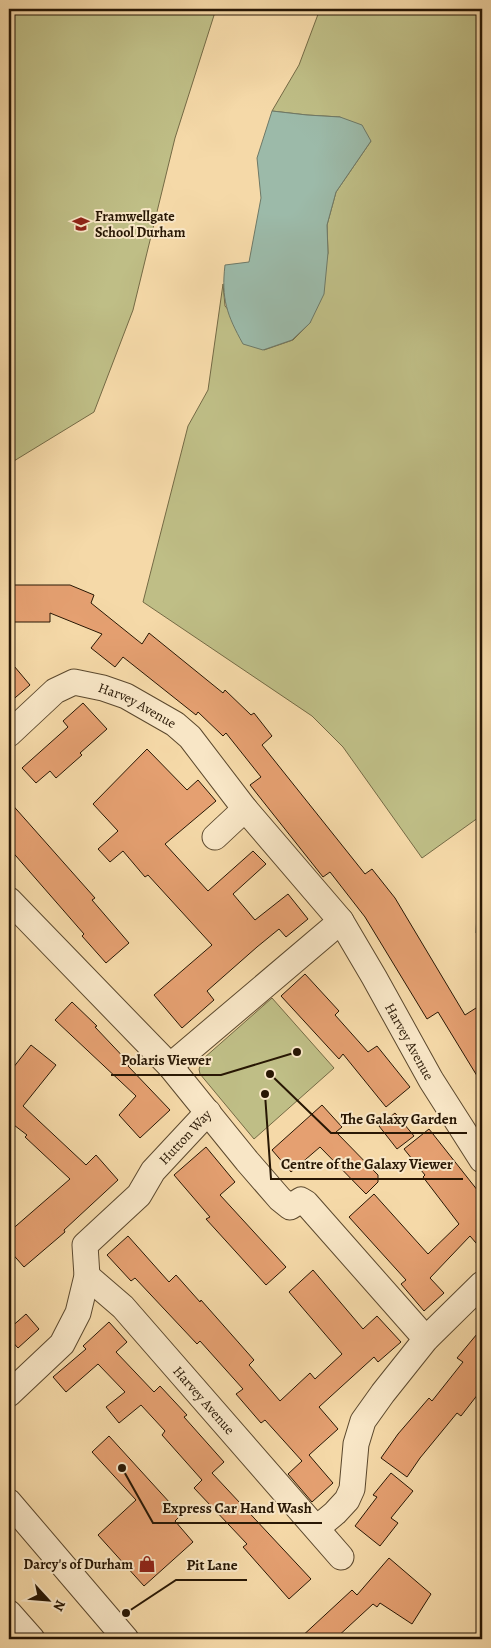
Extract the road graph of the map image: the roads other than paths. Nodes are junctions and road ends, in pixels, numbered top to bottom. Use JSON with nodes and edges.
{"nodes":[{"id":1,"x":9,"y":734,"type":"edge"},
{"id":2,"x":245,"y":808,"type":"junction"},
{"id":3,"x":215,"y":837,"type":"dead end"},
{"id":4,"x":9,"y":900,"type":"edge"},
{"id":5,"x":341,"y":921,"type":"junction"},
{"id":6,"x":170,"y":1066,"type":"junction"},
{"id":7,"x":208,"y":1112,"type":"junction"},
{"id":8,"x":482,"y":1160,"type":"edge"},
{"id":9,"x":87,"y":1276,"type":"junction"},
{"id":10,"x":482,"y":1284,"type":"edge"},
{"id":11,"x":426,"y":1339,"type":"junction"},
{"id":12,"x":9,"y":1394,"type":"edge"},
{"id":13,"x":9,"y":1502,"type":"edge"},
{"id":14,"x":317,"y":1528,"type":"junction"},
{"id":15,"x":341,"y":1557,"type":"dead end"},
{"id":16,"x":9,"y":1613,"type":"edge"},
{"id":17,"x":32,"y":1639,"type":"edge"},
{"id":18,"x":126,"y":1639,"type":"edge"}],
"edges":[{"from":1,"to":2,"type":"street","name":"Harvey Avenue"},
{"from":2,"to":3,"type":"street"},
{"from":2,"to":5,"type":"street","name":"Harvey Avenue"},
{"from":4,"to":6,"type":"street","name":"Hutton Way"},
{"from":5,"to":6,"type":"street"},
{"from":5,"to":8,"type":"street","name":"Harvey Avenue"},
{"from":6,"to":7,"type":"street","name":"Hutton Way"},
{"from":7,"to":9,"type":"street","name":"Hutton Way"},
{"from":7,"to":11,"type":"street"},
{"from":9,"to":12,"type":"street","name":"Hutton Way"},
{"from":9,"to":14,"type":"street","name":"Harvey Avenue"},
{"from":10,"to":11,"type":"street"},
{"from":11,"to":14,"type":"street"},
{"from":13,"to":18,"type":"street"},
{"from":14,"to":15,"type":"street","name":"Harvey Avenue"},
{"from":16,"to":17,"type":"street"}]}
